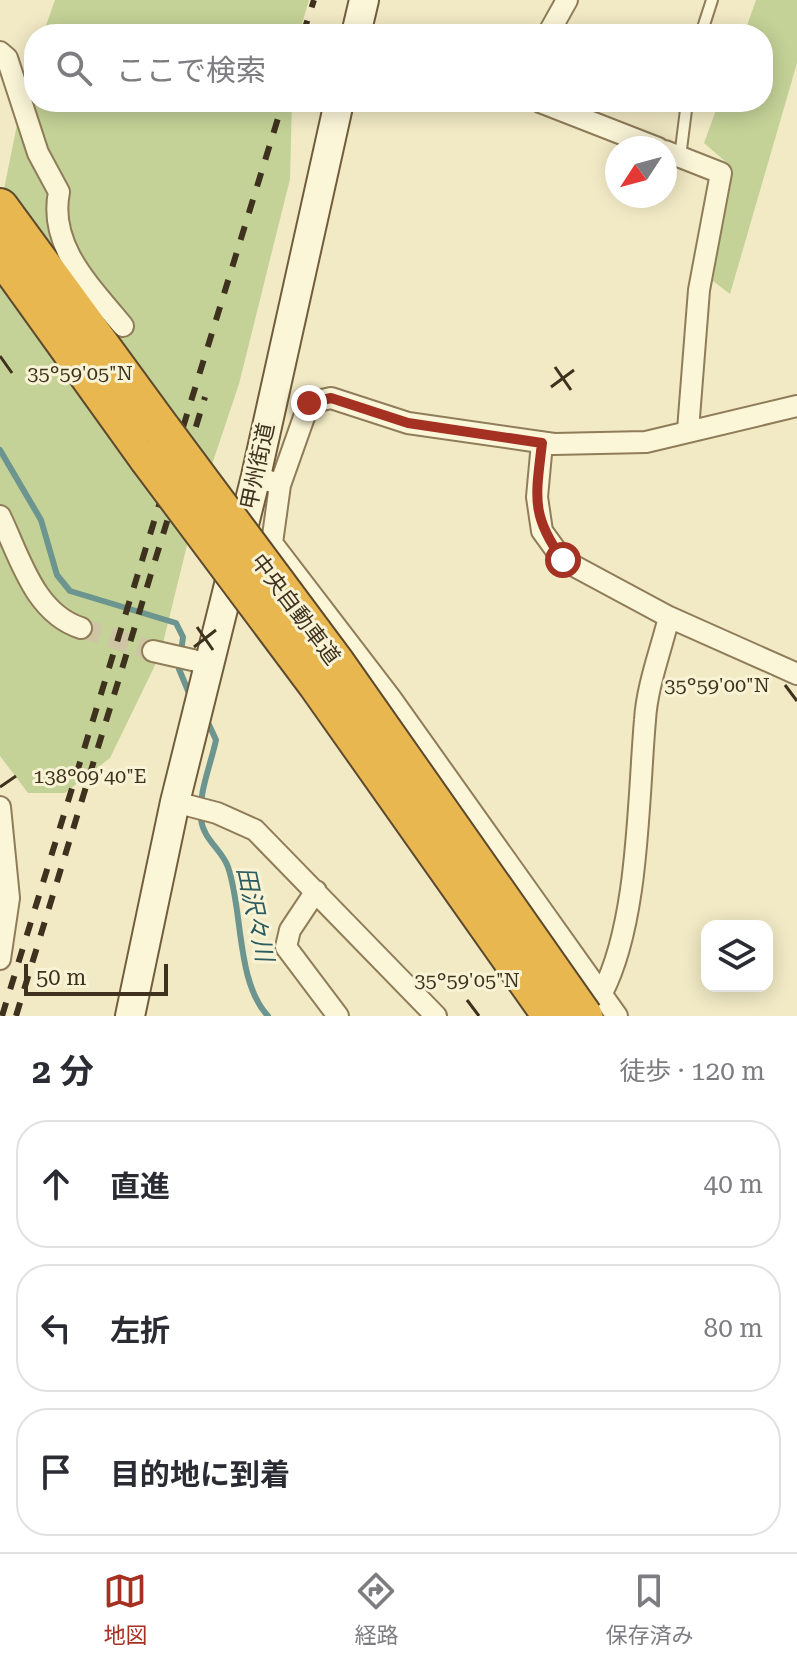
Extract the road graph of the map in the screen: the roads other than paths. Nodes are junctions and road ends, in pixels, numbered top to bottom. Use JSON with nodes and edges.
{"nodes":[{"id":1,"x":364,"y":0,"type":"edge"},
{"id":2,"x":567,"y":0,"type":"edge"},
{"id":3,"x":712,"y":0,"type":"edge"},
{"id":4,"x":358,"y":24,"type":"edge"},
{"id":5,"x":554,"y":24,"type":"edge"},
{"id":6,"x":704,"y":24,"type":"edge"},
{"id":7,"x":0,"y":52,"type":"edge"},
{"id":8,"x":24,"y":110,"type":"edge"},
{"id":9,"x":25,"y":112,"type":"edge"},
{"id":10,"x":337,"y":112,"type":"edge"},
{"id":11,"x":566,"y":112,"type":"edge"},
{"id":12,"x":684,"y":112,"type":"edge"},
{"id":13,"x":627,"y":136,"type":"edge"},
{"id":14,"x":677,"y":137,"type":"edge"},
{"id":15,"x":677,"y":156,"type":"edge"},
{"id":16,"x":0,"y":207,"type":"edge"},
{"id":17,"x":0,"y":253,"type":"edge"},
{"id":18,"x":123,"y":326,"type":"dead end"},
{"id":19,"x":797,"y":406,"type":"edge"},
{"id":20,"x":688,"y":430,"type":"junction"},
{"id":21,"x":542,"y":443,"type":"junction"},
{"id":22,"x":155,"y":444,"type":"junction"},
{"id":23,"x":268,"y":481,"type":"junction"},
{"id":24,"x":0,"y":516,"type":"edge"},
{"id":25,"x":669,"y":617,"type":"junction"},
{"id":26,"x":81,"y":628,"type":"tunnel mouth"},
{"id":27,"x":153,"y":651,"type":"tunnel mouth"},
{"id":28,"x":210,"y":664,"type":"junction"},
{"id":29,"x":797,"y":674,"type":"edge"},
{"id":30,"x":175,"y":802,"type":"junction"},
{"id":31,"x":0,"y":807,"type":"edge"},
{"id":32,"x":316,"y":891,"type":"junction"},
{"id":33,"x":0,"y":959,"type":"edge"},
{"id":34,"x":593,"y":1004,"type":"edge"},
{"id":35,"x":130,"y":1016,"type":"edge"},
{"id":36,"x":338,"y":1016,"type":"edge"},
{"id":37,"x":436,"y":1016,"type":"edge"},
{"id":38,"x":551,"y":1016,"type":"edge"},
{"id":39,"x":617,"y":1016,"type":"edge"}],
"edges":[{"from":1,"to":4,"type":"main road"},
{"from":2,"to":5,"type":"street"},
{"from":3,"to":6,"type":"lane"},
{"from":7,"to":8,"type":"street"},
{"from":9,"to":18,"type":"street"},
{"from":10,"to":23,"type":"main road","name":"甲州街道"},
{"from":11,"to":13,"type":"street"},
{"from":12,"to":14,"type":"lane"},
{"from":15,"to":20,"type":"street"},
{"from":16,"to":22,"type":"highway","name":"中央自動車道"},
{"from":17,"to":22,"type":"highway","name":"中央自動車道"},
{"from":19,"to":20,"type":"street"},
{"from":20,"to":21,"type":"street"},
{"from":21,"to":23,"type":"street"},
{"from":21,"to":25,"type":"street"},
{"from":22,"to":34,"type":"highway","name":"中央自動車道","bridge":true},
{"from":22,"to":38,"type":"highway","name":"中央自動車道","bridge":true},
{"from":23,"to":28,"type":"main road","name":"甲州街道"},
{"from":23,"to":34,"type":"street"},
{"from":24,"to":26,"type":"street"},
{"from":25,"to":29,"type":"street"},
{"from":25,"to":34,"type":"street"},
{"from":27,"to":28,"type":"street"},
{"from":28,"to":30,"type":"main road","name":"甲州街道"},
{"from":30,"to":32,"type":"street"},
{"from":30,"to":35,"type":"main road","name":"甲州街道"},
{"from":31,"to":33,"type":"street"},
{"from":32,"to":36,"type":"street"},
{"from":32,"to":37,"type":"street"},
{"from":34,"to":39,"type":"street"}]}
